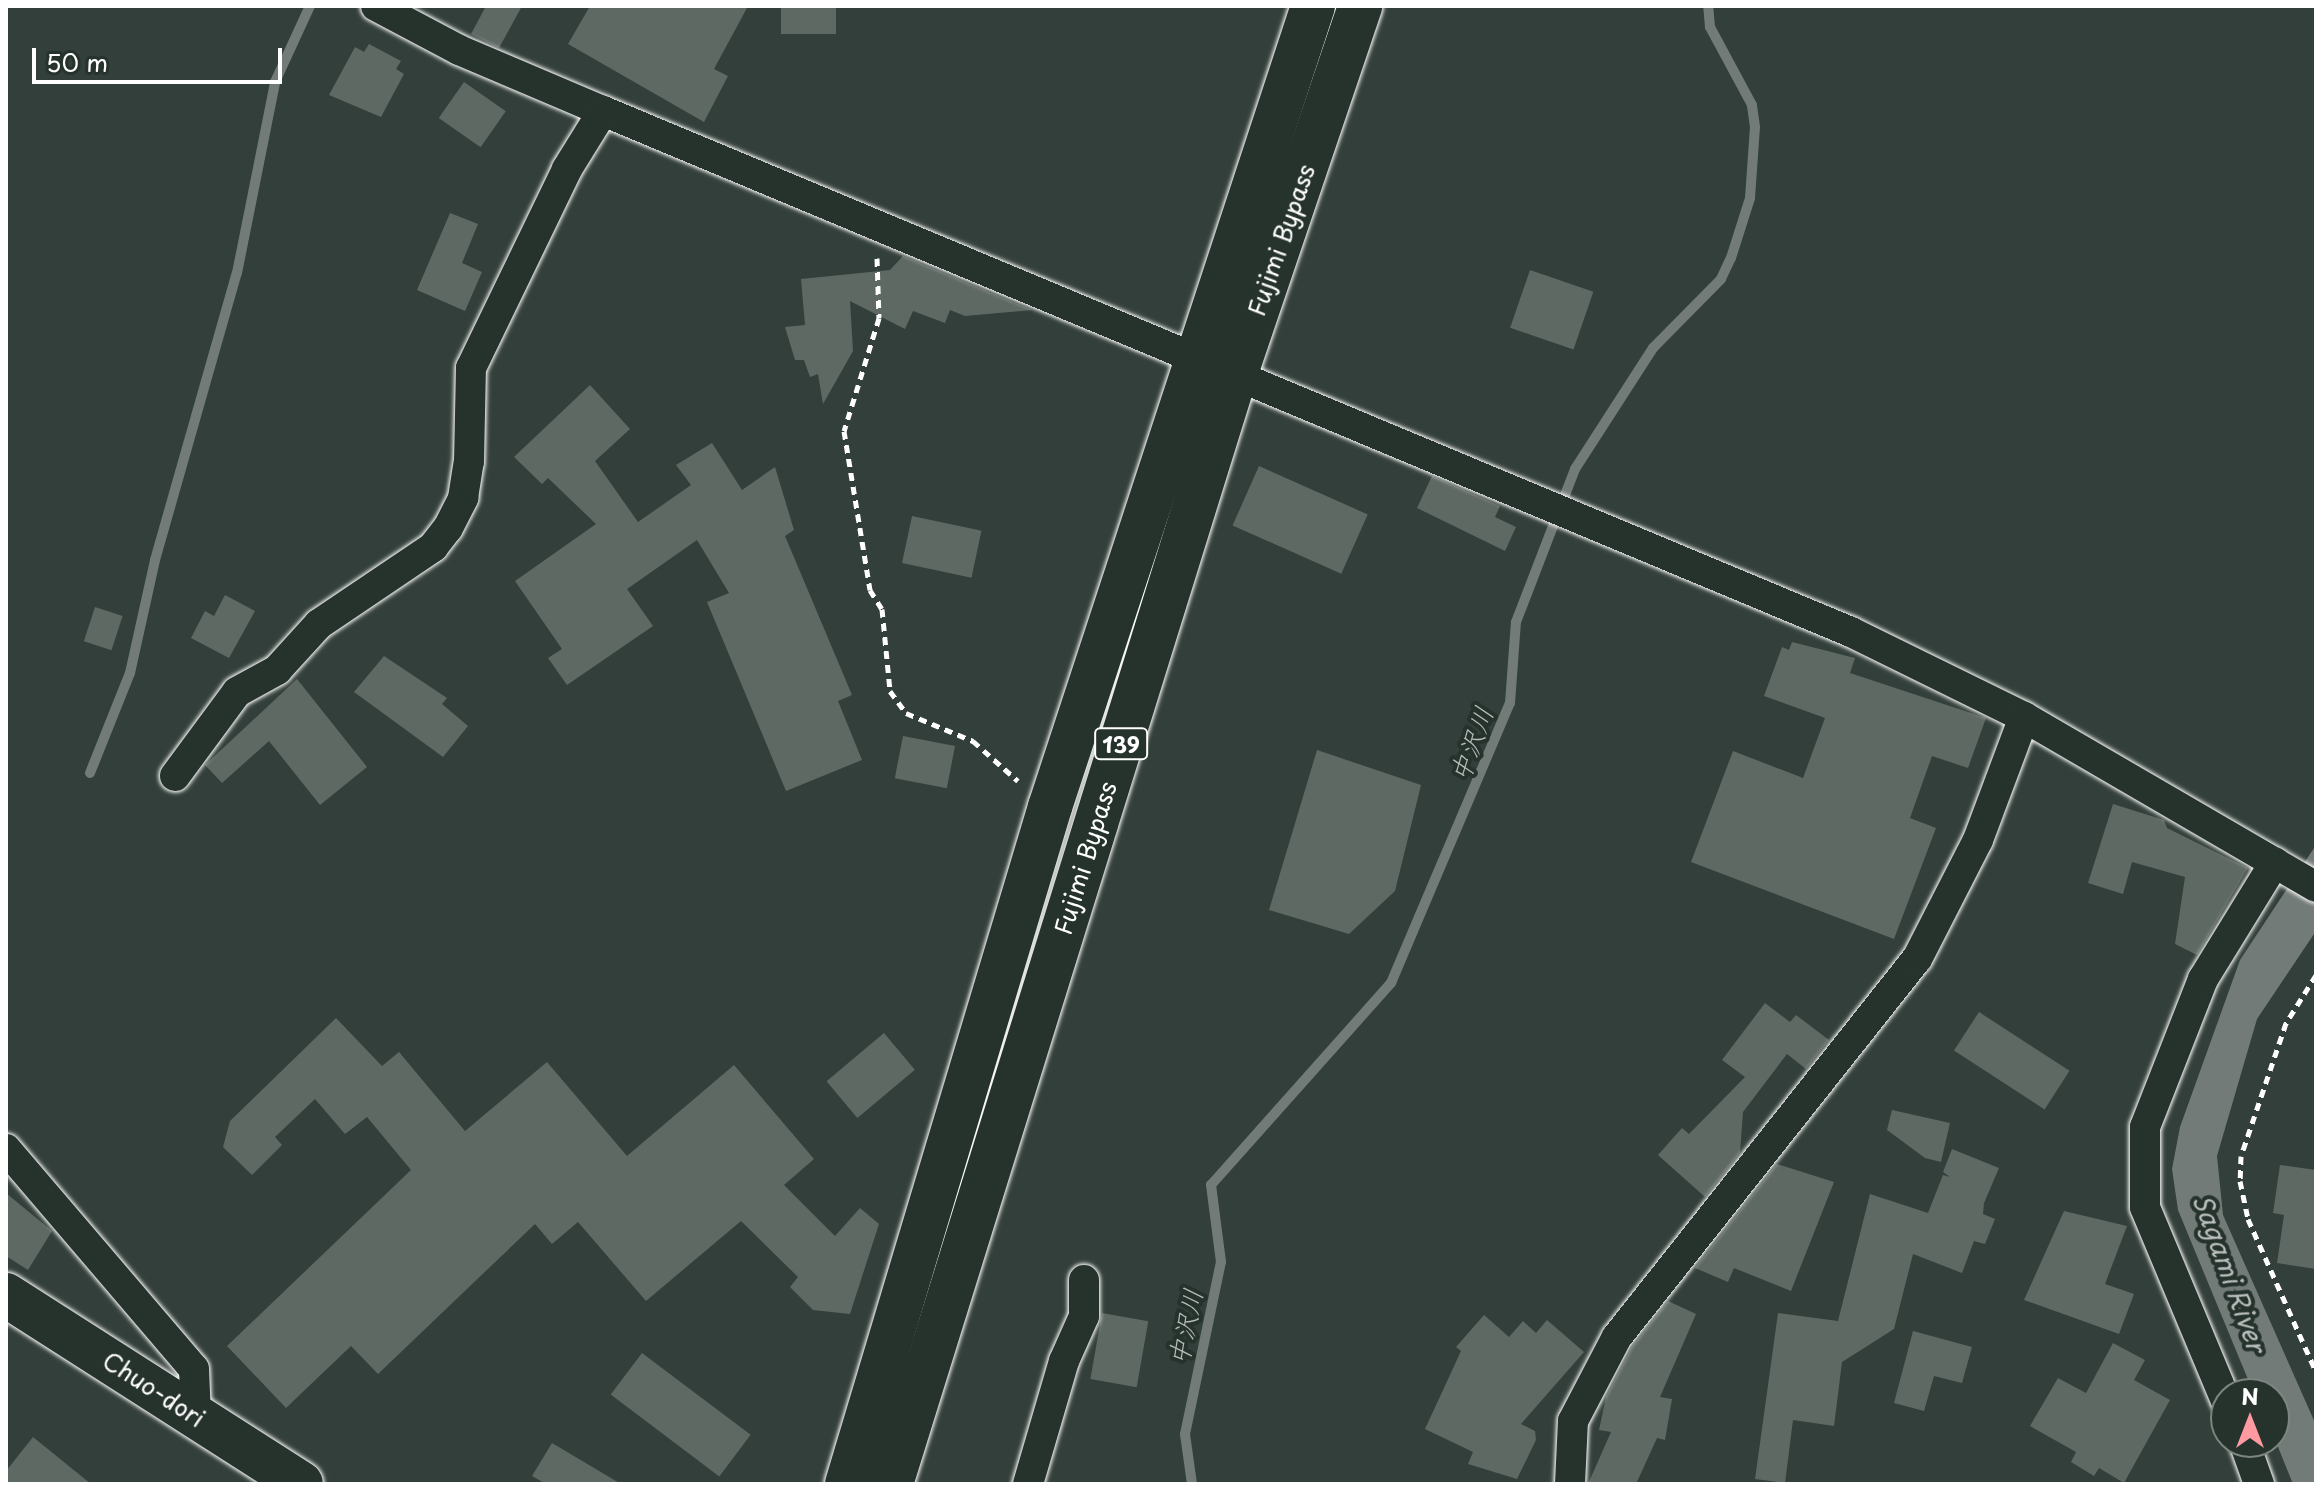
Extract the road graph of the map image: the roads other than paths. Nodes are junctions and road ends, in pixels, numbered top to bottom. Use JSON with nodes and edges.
{"nodes":[{"id":1,"x":376,"y":6,"type":"edge"},
{"id":2,"x":1313,"y":6,"type":"edge"},
{"id":3,"x":1360,"y":6,"type":"edge"},
{"id":4,"x":603,"y":111,"type":"junction"},
{"id":5,"x":1216,"y":368,"type":"junction"},
{"id":6,"x":2024,"y":717,"type":"junction"},
{"id":7,"x":175,"y":776,"type":"dead end"},
{"id":8,"x":2275,"y":862,"type":"junction"},
{"id":9,"x":2316,"y":887,"type":"edge"},
{"id":10,"x":6,"y":1149,"type":"edge"},
{"id":11,"x":1084,"y":1280,"type":"dead end"},
{"id":12,"x":6,"y":1295,"type":"edge"},
{"id":13,"x":2216,"y":1378,"type":"edge"},
{"id":14,"x":196,"y":1416,"type":"junction"},
{"id":15,"x":2250,"y":1458,"type":"edge"},
{"id":16,"x":301,"y":1484,"type":"edge"},
{"id":17,"x":847,"y":1484,"type":"edge"},
{"id":18,"x":891,"y":1484,"type":"edge"},
{"id":19,"x":1028,"y":1484,"type":"edge"},
{"id":20,"x":1570,"y":1484,"type":"edge"},
{"id":21,"x":2259,"y":1484,"type":"edge"}],
"edges":[{"from":1,"to":4,"type":"street"},
{"from":2,"to":5,"type":"main road","name":"Fujimi Bypass","number":"139"},
{"from":3,"to":5,"type":"main road","name":"Fujimi Bypass","number":"139"},
{"from":4,"to":5,"type":"street"},
{"from":4,"to":7,"type":"street"},
{"from":5,"to":6,"type":"street"},
{"from":5,"to":17,"type":"main road","name":"Fujimi Bypass","number":"139"},
{"from":5,"to":18,"type":"main road","name":"Fujimi Bypass","number":"139"},
{"from":6,"to":8,"type":"street"},
{"from":6,"to":20,"type":"street"},
{"from":8,"to":9,"type":"street"},
{"from":8,"to":13,"type":"street"},
{"from":10,"to":14,"type":"street"},
{"from":11,"to":19,"type":"street"},
{"from":12,"to":14,"type":"main road","name":"Chuo-dori"},
{"from":14,"to":16,"type":"main road","name":"Chuo-dori"},
{"from":15,"to":21,"type":"street"}]}
